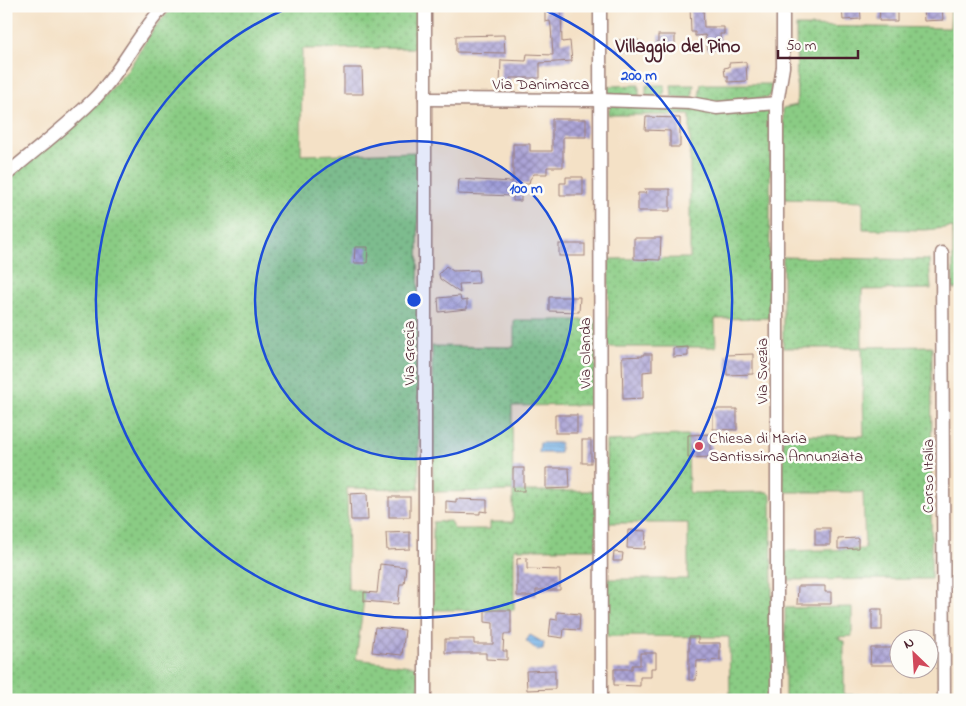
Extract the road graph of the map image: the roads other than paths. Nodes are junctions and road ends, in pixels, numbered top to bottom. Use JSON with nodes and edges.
{"nodes":[{"id":1,"x":164,"y":6,"type":"edge"},
{"id":2,"x":425,"y":6,"type":"edge"},
{"id":3,"x":600,"y":6,"type":"edge"},
{"id":4,"x":783,"y":6,"type":"edge"},
{"id":5,"x":424,"y":99,"type":"junction"},
{"id":6,"x":600,"y":100,"type":"junction"},
{"id":7,"x":777,"y":103,"type":"junction"},
{"id":8,"x":6,"y":175,"type":"edge"},
{"id":9,"x":942,"y":253,"type":"dead end"},
{"id":10,"x":425,"y":700,"type":"edge"},
{"id":11,"x":601,"y":700,"type":"edge"},
{"id":12,"x":777,"y":700,"type":"edge"},
{"id":13,"x":944,"y":700,"type":"edge"}],
"edges":[{"from":1,"to":8,"type":"street"},
{"from":2,"to":5,"type":"street","name":"Via Grecia"},
{"from":3,"to":6,"type":"street","name":"Via Olanda"},
{"from":4,"to":7,"type":"street","name":"Via Svezia"},
{"from":5,"to":6,"type":"street","name":"Via Danimarca"},
{"from":5,"to":10,"type":"street","name":"Via Grecia"},
{"from":6,"to":7,"type":"street","name":"Via Danimarca"},
{"from":6,"to":11,"type":"street","name":"Via Olanda"},
{"from":7,"to":12,"type":"street","name":"Via Svezia"},
{"from":9,"to":13,"type":"street","name":"Corso Italia"}]}
